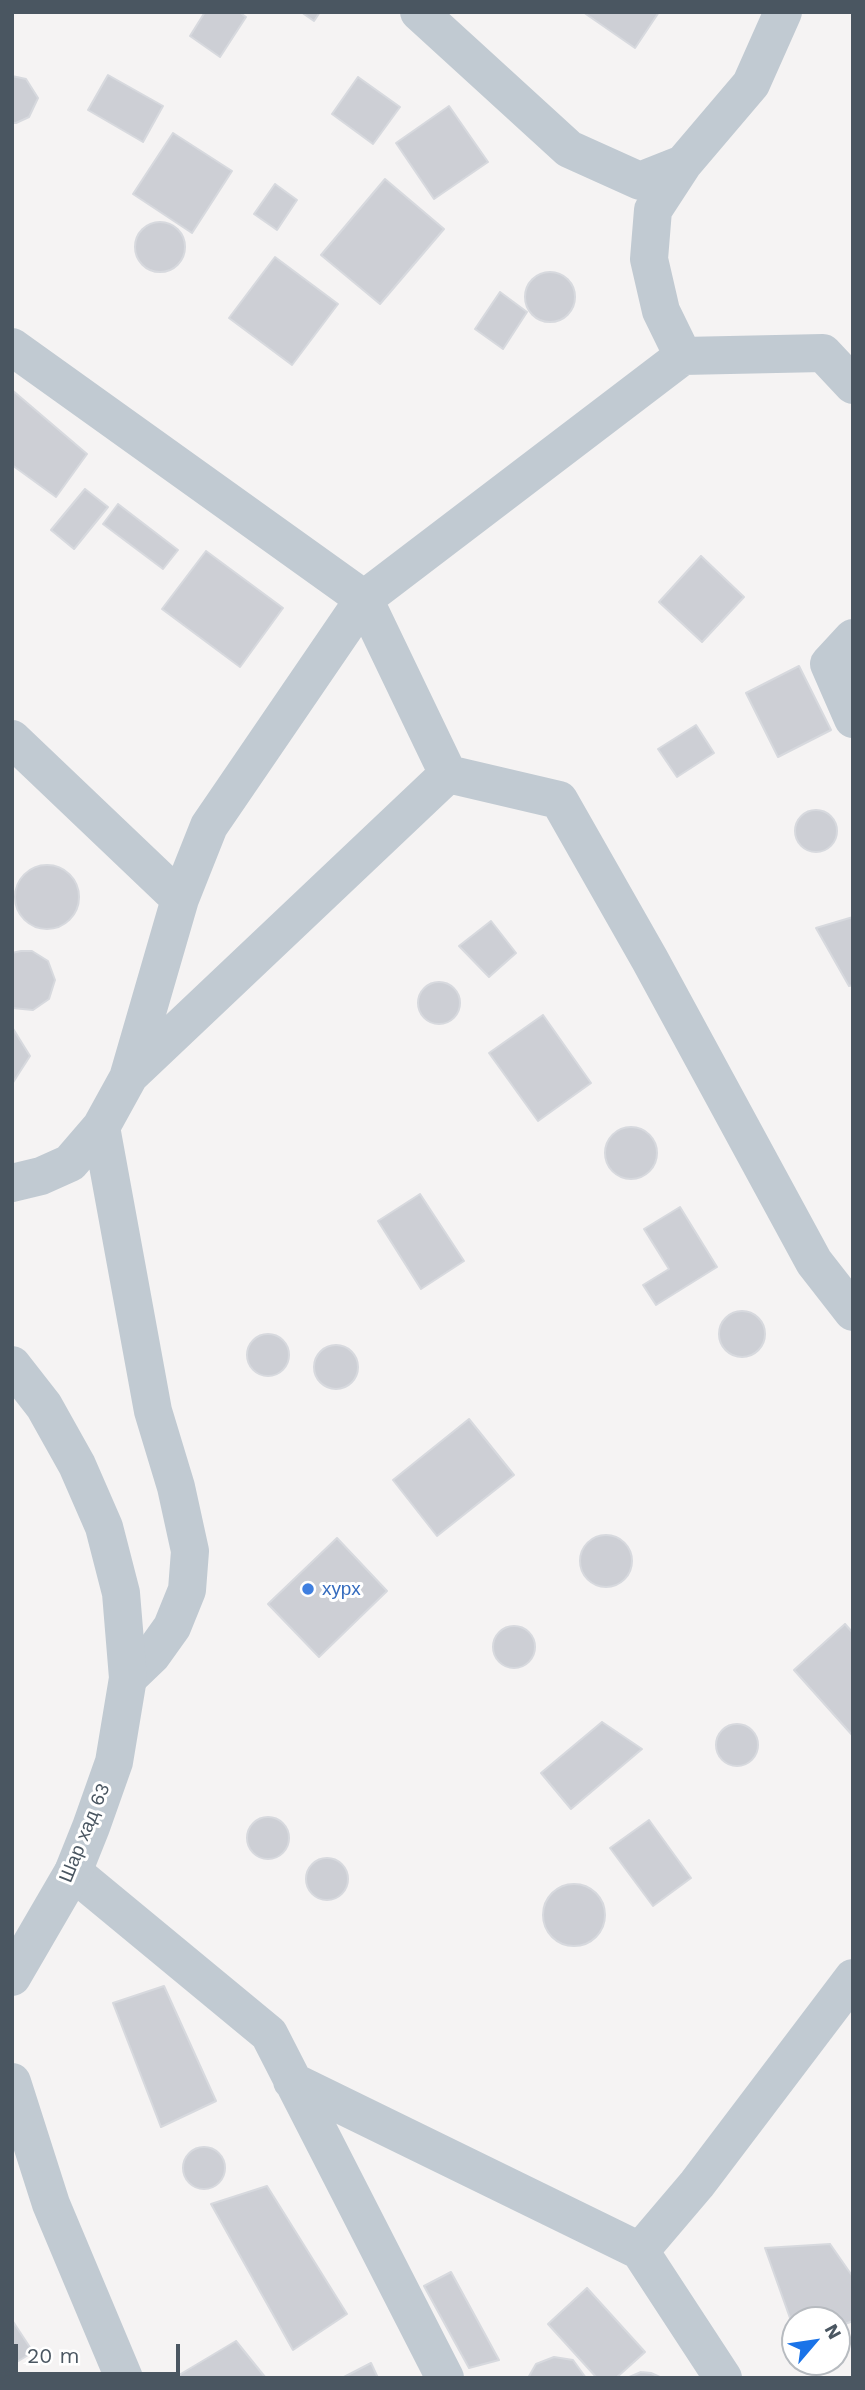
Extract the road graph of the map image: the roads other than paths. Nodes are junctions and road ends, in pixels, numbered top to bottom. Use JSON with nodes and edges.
{"nodes":[{"id":1,"x":419,"y":12,"type":"edge"},
{"id":2,"x":783,"y":12,"type":"edge"},
{"id":3,"x":683,"y":164,"type":"junction"},
{"id":4,"x":12,"y":347,"type":"edge"},
{"id":5,"x":683,"y":356,"type":"junction"},
{"id":6,"x":853,"y":384,"type":"edge"},
{"id":7,"x":364,"y":600,"type":"junction"},
{"id":8,"x":853,"y":638,"type":"edge"},
{"id":9,"x":853,"y":719,"type":"edge"},
{"id":10,"x":12,"y":739,"type":"edge"},
{"id":11,"x":448,"y":774,"type":"junction"},
{"id":12,"x":180,"y":899,"type":"junction"},
{"id":13,"x":128,"y":1077,"type":"junction"},
{"id":14,"x":101,"y":1127,"type":"junction"},
{"id":15,"x":12,"y":1183,"type":"edge"},
{"id":16,"x":853,"y":1312,"type":"edge"},
{"id":17,"x":12,"y":1365,"type":"edge"},
{"id":18,"x":128,"y":1678,"type":"junction"},
{"id":19,"x":73,"y":1872,"type":"junction"},
{"id":20,"x":12,"y":1977,"type":"edge"},
{"id":21,"x":853,"y":1978,"type":"edge"},
{"id":22,"x":292,"y":2081,"type":"junction"},
{"id":23,"x":12,"y":2082,"type":"edge"},
{"id":24,"x":640,"y":2251,"type":"junction"},
{"id":25,"x":124,"y":2378,"type":"edge"},
{"id":26,"x":445,"y":2378,"type":"edge"},
{"id":27,"x":723,"y":2378,"type":"edge"}],
"edges":[{"from":1,"to":3,"type":"street"},
{"from":2,"to":3,"type":"street"},
{"from":3,"to":5,"type":"street"},
{"from":4,"to":7,"type":"street"},
{"from":5,"to":6,"type":"street"},
{"from":5,"to":7,"type":"street"},
{"from":7,"to":11,"type":"street"},
{"from":7,"to":12,"type":"street"},
{"from":8,"to":9,"type":"street"},
{"from":10,"to":12,"type":"street"},
{"from":11,"to":13,"type":"street"},
{"from":11,"to":16,"type":"street"},
{"from":12,"to":13,"type":"street"},
{"from":13,"to":14,"type":"street"},
{"from":14,"to":15,"type":"street"},
{"from":14,"to":18,"type":"street"},
{"from":17,"to":18,"type":"street","name":"Шар хад 63"},
{"from":18,"to":19,"type":"street","name":"Шар хад 63"},
{"from":19,"to":20,"type":"street","name":"Шар хад 63"},
{"from":19,"to":22,"type":"street"},
{"from":21,"to":24,"type":"street"},
{"from":22,"to":24,"type":"street"},
{"from":22,"to":26,"type":"street"},
{"from":23,"to":25,"type":"street"},
{"from":24,"to":27,"type":"street"}]}
